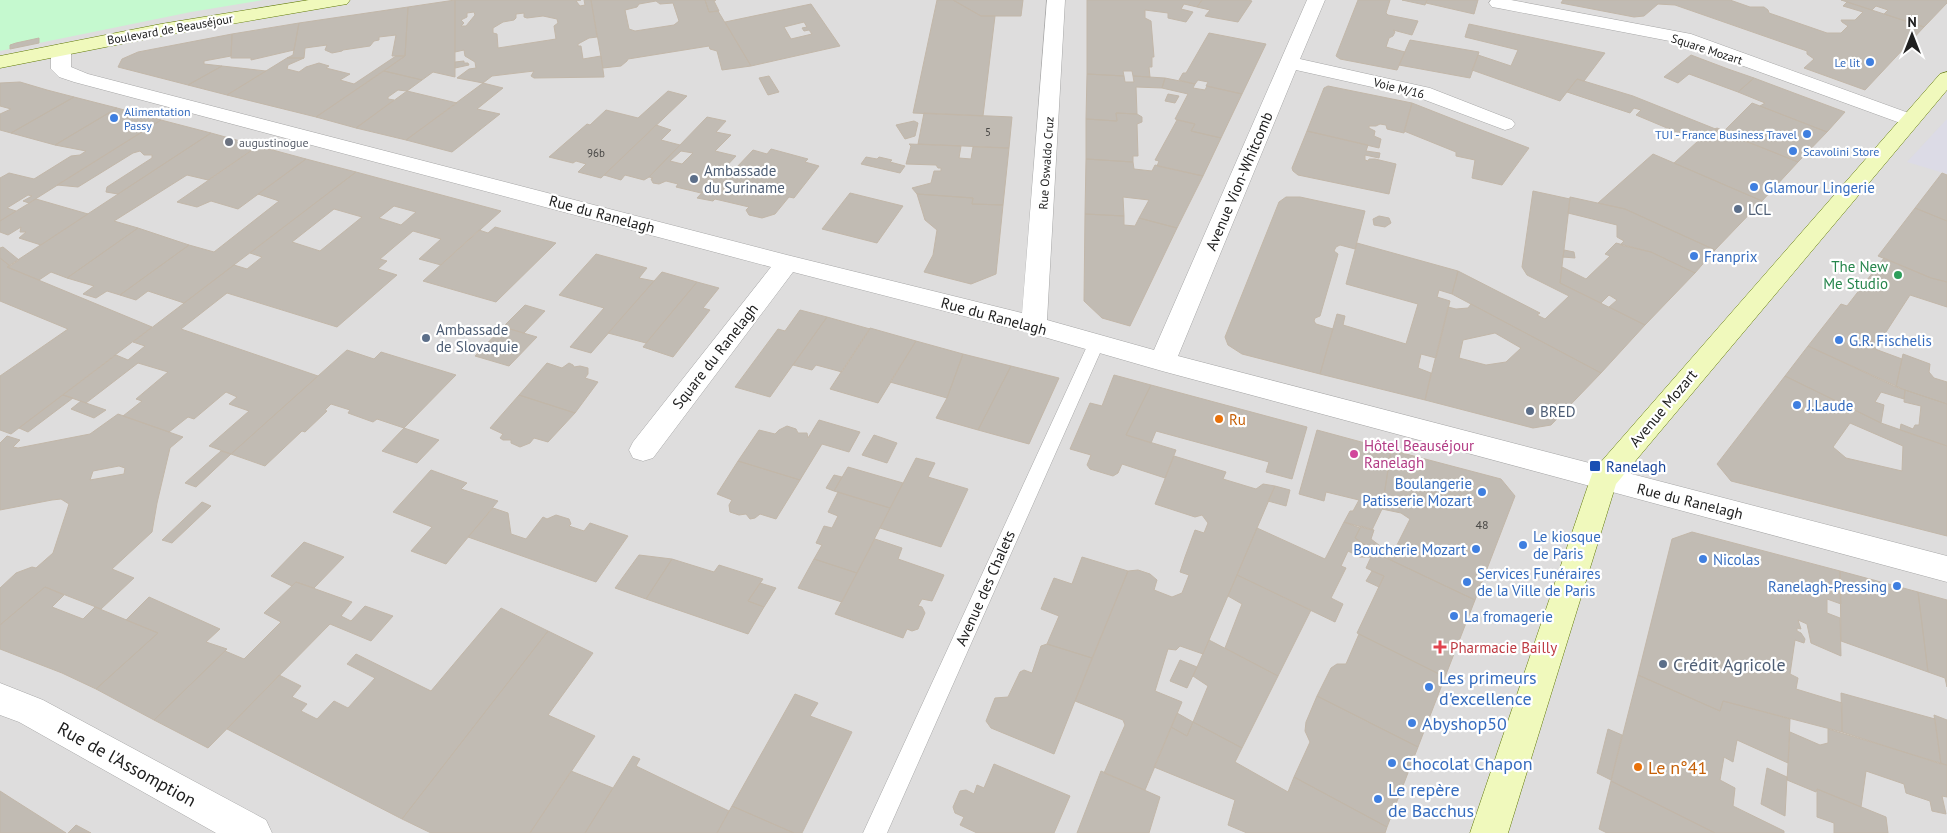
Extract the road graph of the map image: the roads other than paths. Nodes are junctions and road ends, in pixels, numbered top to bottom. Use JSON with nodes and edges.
{"nodes":[{"id":1,"x":340,"y":0,"type":"edge"},
{"id":2,"x":1056,"y":0,"type":"edge"},
{"id":3,"x":1316,"y":0,"type":"edge"},
{"id":4,"x":1498,"y":3,"type":"dead end"},
{"id":5,"x":61,"y":50,"type":"junction"},
{"id":6,"x":0,"y":62,"type":"edge"},
{"id":7,"x":1290,"y":63,"type":"junction"},
{"id":8,"x":1947,"y":78,"type":"edge"},
{"id":9,"x":1910,"y":120,"type":"junction"},
{"id":10,"x":1505,"y":124,"type":"dead end"},
{"id":11,"x":787,"y":263,"type":"junction"},
{"id":12,"x":1034,"y":325,"type":"junction"},
{"id":13,"x":1096,"y":344,"type":"junction"},
{"id":14,"x":1162,"y":362,"type":"junction"},
{"id":15,"x":643,"y":450,"type":"dead end"},
{"id":16,"x":1603,"y":479,"type":"junction"},
{"id":17,"x":1947,"y":568,"type":"edge"},
{"id":18,"x":0,"y":699,"type":"edge"},
{"id":19,"x":253,"y":833,"type":"edge"},
{"id":20,"x":875,"y":833,"type":"edge"},
{"id":21,"x":1490,"y":833,"type":"edge"}],
"edges":[{"from":1,"to":5,"type":"street","name":"Boulevard de Beauséjour"},
{"from":2,"to":12,"type":"street","name":"Rue Oswaldo Cruz"},
{"from":3,"to":7,"type":"street","name":"Avenue Vion-Whitcomb"},
{"from":4,"to":9,"type":"street","name":"Square Mozart"},
{"from":5,"to":6,"type":"street","name":"Boulevard de Beauséjour"},
{"from":5,"to":11,"type":"street","name":"Rue du Ranelagh"},
{"from":7,"to":10,"type":"street","name":"Voie M/16"},
{"from":7,"to":14,"type":"street","name":"Avenue Vion-Whitcomb"},
{"from":8,"to":9,"type":"street","name":"Avenue Mozart"},
{"from":9,"to":16,"type":"street","name":"Avenue Mozart"},
{"from":11,"to":12,"type":"street","name":"Rue du Ranelagh"},
{"from":11,"to":15,"type":"street","name":"Square du Ranelagh"},
{"from":12,"to":13,"type":"street","name":"Rue du Ranelagh"},
{"from":13,"to":14,"type":"street","name":"Rue du Ranelagh"},
{"from":13,"to":20,"type":"lane","name":"Avenue des Chalets"},
{"from":14,"to":16,"type":"street","name":"Rue du Ranelagh"},
{"from":16,"to":17,"type":"street","name":"Rue du Ranelagh"},
{"from":16,"to":21,"type":"street","name":"Avenue Mozart"},
{"from":18,"to":19,"type":"street","name":"Rue de l'Assomption"}]}
